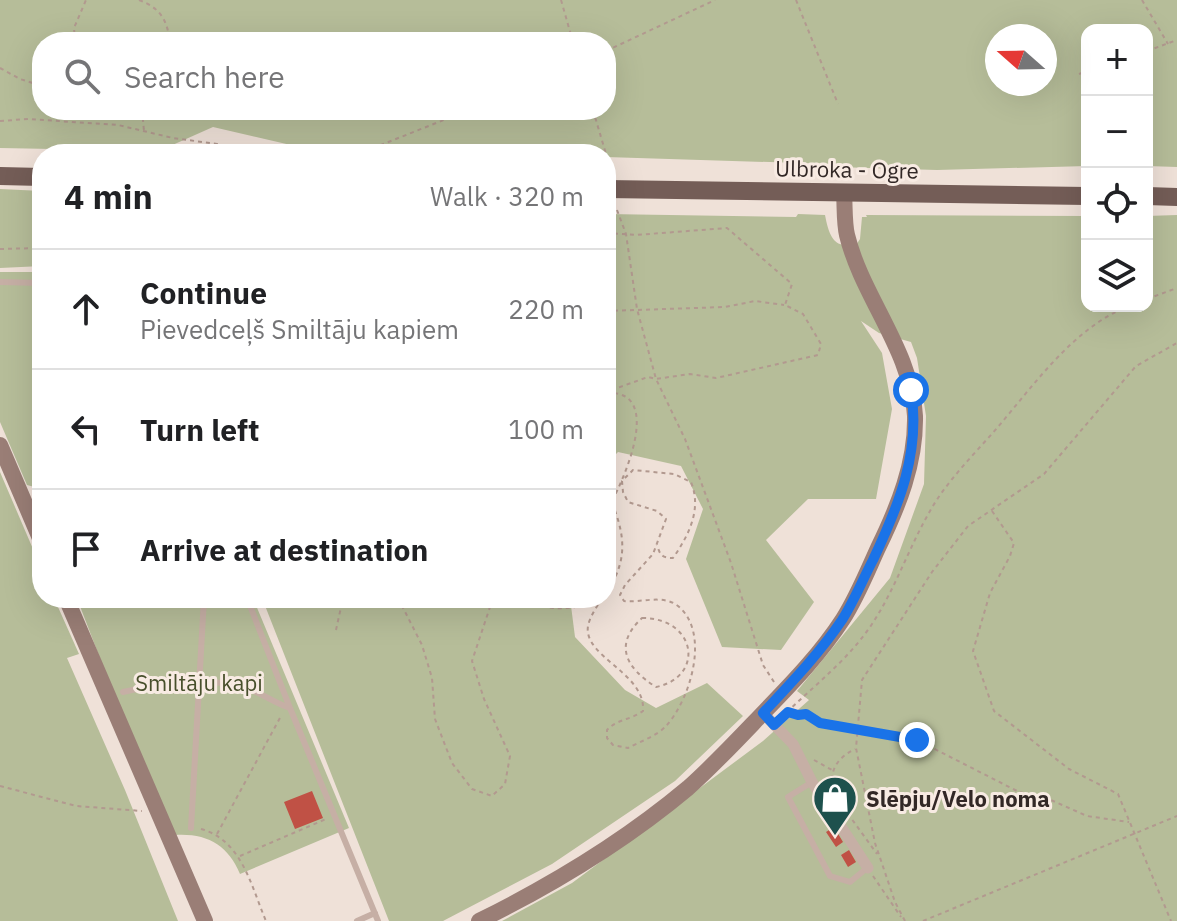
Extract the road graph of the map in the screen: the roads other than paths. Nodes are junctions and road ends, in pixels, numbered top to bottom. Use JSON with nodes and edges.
{"nodes":[{"id":1,"x":0,"y":176,"type":"edge"},
{"id":2,"x":32,"y":177,"type":"edge"},
{"id":3,"x":616,"y":189,"type":"edge"},
{"id":4,"x":844,"y":193,"type":"junction"},
{"id":5,"x":1081,"y":196,"type":"edge"},
{"id":6,"x":1153,"y":196,"type":"edge"},
{"id":7,"x":1177,"y":197,"type":"edge"},
{"id":8,"x":0,"y":282,"type":"edge"},
{"id":9,"x":32,"y":283,"type":"edge"},
{"id":10,"x":0,"y":445,"type":"edge"},
{"id":11,"x":32,"y":520,"type":"edge"},
{"id":12,"x":70,"y":608,"type":"edge"},
{"id":13,"x":203,"y":608,"type":"edge"},
{"id":14,"x":251,"y":608,"type":"edge"},
{"id":15,"x":199,"y":681,"type":"junction"},
{"id":16,"x":123,"y":692,"type":"dead end"},
{"id":17,"x":287,"y":708,"type":"junction"},
{"id":18,"x":768,"y":719,"type":"junction"},
{"id":19,"x":812,"y":782,"type":"junction"},
{"id":20,"x":191,"y":828,"type":"road end"},
{"id":21,"x":868,"y":868,"type":"joint"},
{"id":22,"x":376,"y":917,"type":"edge"},
{"id":23,"x":205,"y":921,"type":"edge"},
{"id":24,"x":357,"y":921,"type":"edge"},
{"id":25,"x":479,"y":921,"type":"edge"}],
"edges":[{"from":1,"to":2,"type":"main road"},
{"from":3,"to":4,"type":"main road","name":"Ulbroka - Ogre"},
{"from":4,"to":5,"type":"main road","name":"Ulbroka - Ogre"},
{"from":4,"to":18,"type":"street"},
{"from":6,"to":7,"type":"main road"},
{"from":8,"to":9,"type":"lane"},
{"from":10,"to":11,"type":"street"},
{"from":12,"to":23,"type":"street"},
{"from":13,"to":15,"type":"lane"},
{"from":14,"to":17,"type":"lane"},
{"from":15,"to":16,"type":"lane"},
{"from":15,"to":17,"type":"lane"},
{"from":15,"to":20,"type":"lane"},
{"from":17,"to":22,"type":"lane"},
{"from":18,"to":19,"type":"street"},
{"from":18,"to":25,"type":"street"},
{"from":19,"to":21,"type":"street"},
{"from":19,"to":21,"type":"lane"},
{"from":22,"to":24,"type":"lane"}]}
